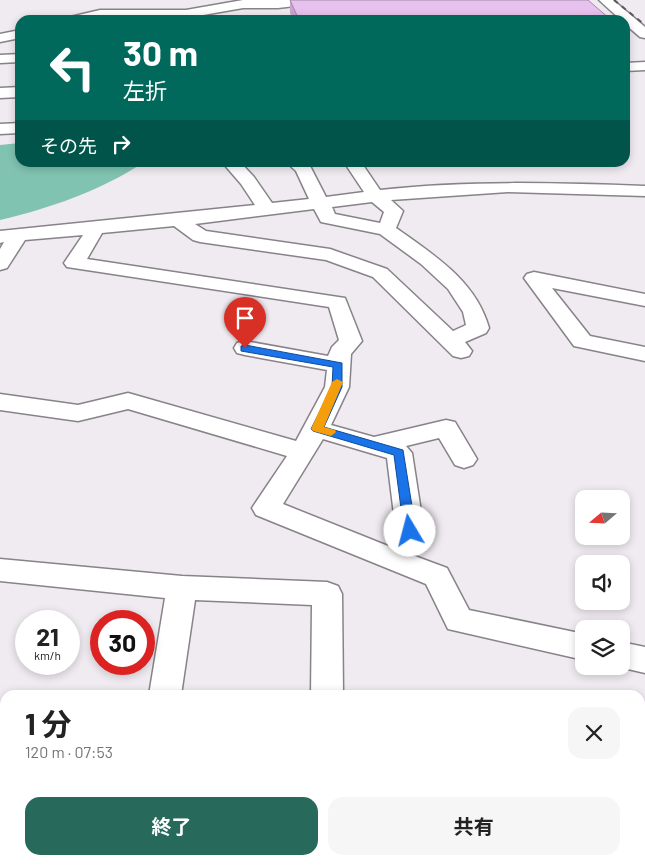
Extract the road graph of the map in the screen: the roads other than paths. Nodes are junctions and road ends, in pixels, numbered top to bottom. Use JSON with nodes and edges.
{"nodes":[{"id":1,"x":122,"y":0,"type":"edge"},
{"id":2,"x":312,"y":0,"type":"edge"},
{"id":3,"x":605,"y":0,"type":"edge"},
{"id":4,"x":100,"y":14,"type":"junction"},
{"id":5,"x":96,"y":15,"type":"edge"},
{"id":6,"x":105,"y":15,"type":"edge"},
{"id":7,"x":162,"y":15,"type":"edge"},
{"id":8,"x":623,"y":15,"type":"edge"},
{"id":9,"x":630,"y":21,"type":"edge"},
{"id":10,"x":645,"y":34,"type":"edge"},
{"id":11,"x":15,"y":35,"type":"edge"},
{"id":12,"x":0,"y":38,"type":"edge"},
{"id":13,"x":15,"y":58,"type":"edge"},
{"id":14,"x":0,"y":59,"type":"edge"},
{"id":15,"x":645,"y":66,"type":"edge"},
{"id":16,"x":630,"y":67,"type":"edge"},
{"id":17,"x":15,"y":92,"type":"edge"},
{"id":18,"x":0,"y":93,"type":"edge"},
{"id":19,"x":15,"y":128,"type":"edge"},
{"id":20,"x":0,"y":129,"type":"edge"},
{"id":21,"x":235,"y":167,"type":"edge"},
{"id":22,"x":302,"y":167,"type":"edge"},
{"id":23,"x":356,"y":167,"type":"edge"},
{"id":24,"x":645,"y":191,"type":"edge"},
{"id":25,"x":376,"y":196,"type":"junction"},
{"id":26,"x":319,"y":202,"type":"junction"},
{"id":27,"x":266,"y":208,"type":"junction"},
{"id":28,"x":178,"y":220,"type":"junction"},
{"id":29,"x":90,"y":229,"type":"junction"},
{"id":30,"x":386,"y":230,"type":"junction"},
{"id":31,"x":10,"y":236,"type":"edge"},
{"id":32,"x":0,"y":264,"type":"edge"},
{"id":33,"x":645,"y":300,"type":"edge"},
{"id":34,"x":245,"y":348,"type":"dead end"},
{"id":35,"x":645,"y":354,"type":"edge"},
{"id":36,"x":339,"y":365,"type":"junction"},
{"id":37,"x":0,"y":402,"type":"edge"},
{"id":38,"x":317,"y":429,"type":"junction"},
{"id":39,"x":377,"y":445,"type":"junction"},
{"id":40,"x":301,"y":451,"type":"junction"},
{"id":41,"x":464,"y":459,"type":"dead end"},
{"id":42,"x":395,"y":560,"type":"junction"},
{"id":43,"x":0,"y":570,"type":"edge"},
{"id":44,"x":182,"y":588,"type":"junction"},
{"id":45,"x":575,"y":645,"type":"edge"},
{"id":46,"x":630,"y":656,"type":"edge"},
{"id":47,"x":645,"y":660,"type":"edge"},
{"id":48,"x":166,"y":690,"type":"edge"},
{"id":49,"x":328,"y":690,"type":"edge"}],
"edges":[{"from":1,"to":4,"type":"street"},
{"from":2,"to":7,"type":"street"},
{"from":3,"to":8,"type":"street"},
{"from":4,"to":5,"type":"street"},
{"from":4,"to":6,"type":"street"},
{"from":9,"to":10,"type":"street"},
{"from":11,"to":12,"type":"street"},
{"from":13,"to":14,"type":"street"},
{"from":15,"to":16,"type":"street"},
{"from":17,"to":18,"type":"street"},
{"from":19,"to":20,"type":"street"},
{"from":21,"to":27,"type":"street"},
{"from":22,"to":26,"type":"street"},
{"from":23,"to":25,"type":"street"},
{"from":24,"to":25,"type":"street"},
{"from":25,"to":26,"type":"street"},
{"from":25,"to":30,"type":"street"},
{"from":26,"to":27,"type":"street"},
{"from":26,"to":30,"type":"street"},
{"from":27,"to":28,"type":"street"},
{"from":28,"to":29,"type":"street"},
{"from":28,"to":30,"type":"street"},
{"from":29,"to":31,"type":"street"},
{"from":29,"to":36,"type":"street"},
{"from":31,"to":32,"type":"street"},
{"from":33,"to":35,"type":"street"},
{"from":34,"to":36,"type":"street"},
{"from":36,"to":38,"type":"street"},
{"from":37,"to":40,"type":"street"},
{"from":38,"to":39,"type":"street"},
{"from":38,"to":40,"type":"street"},
{"from":39,"to":41,"type":"street"},
{"from":39,"to":42,"type":"street"},
{"from":40,"to":42,"type":"street"},
{"from":42,"to":45,"type":"street"},
{"from":43,"to":44,"type":"street"},
{"from":44,"to":48,"type":"street"},
{"from":44,"to":49,"type":"street"},
{"from":46,"to":47,"type":"street"}]}
